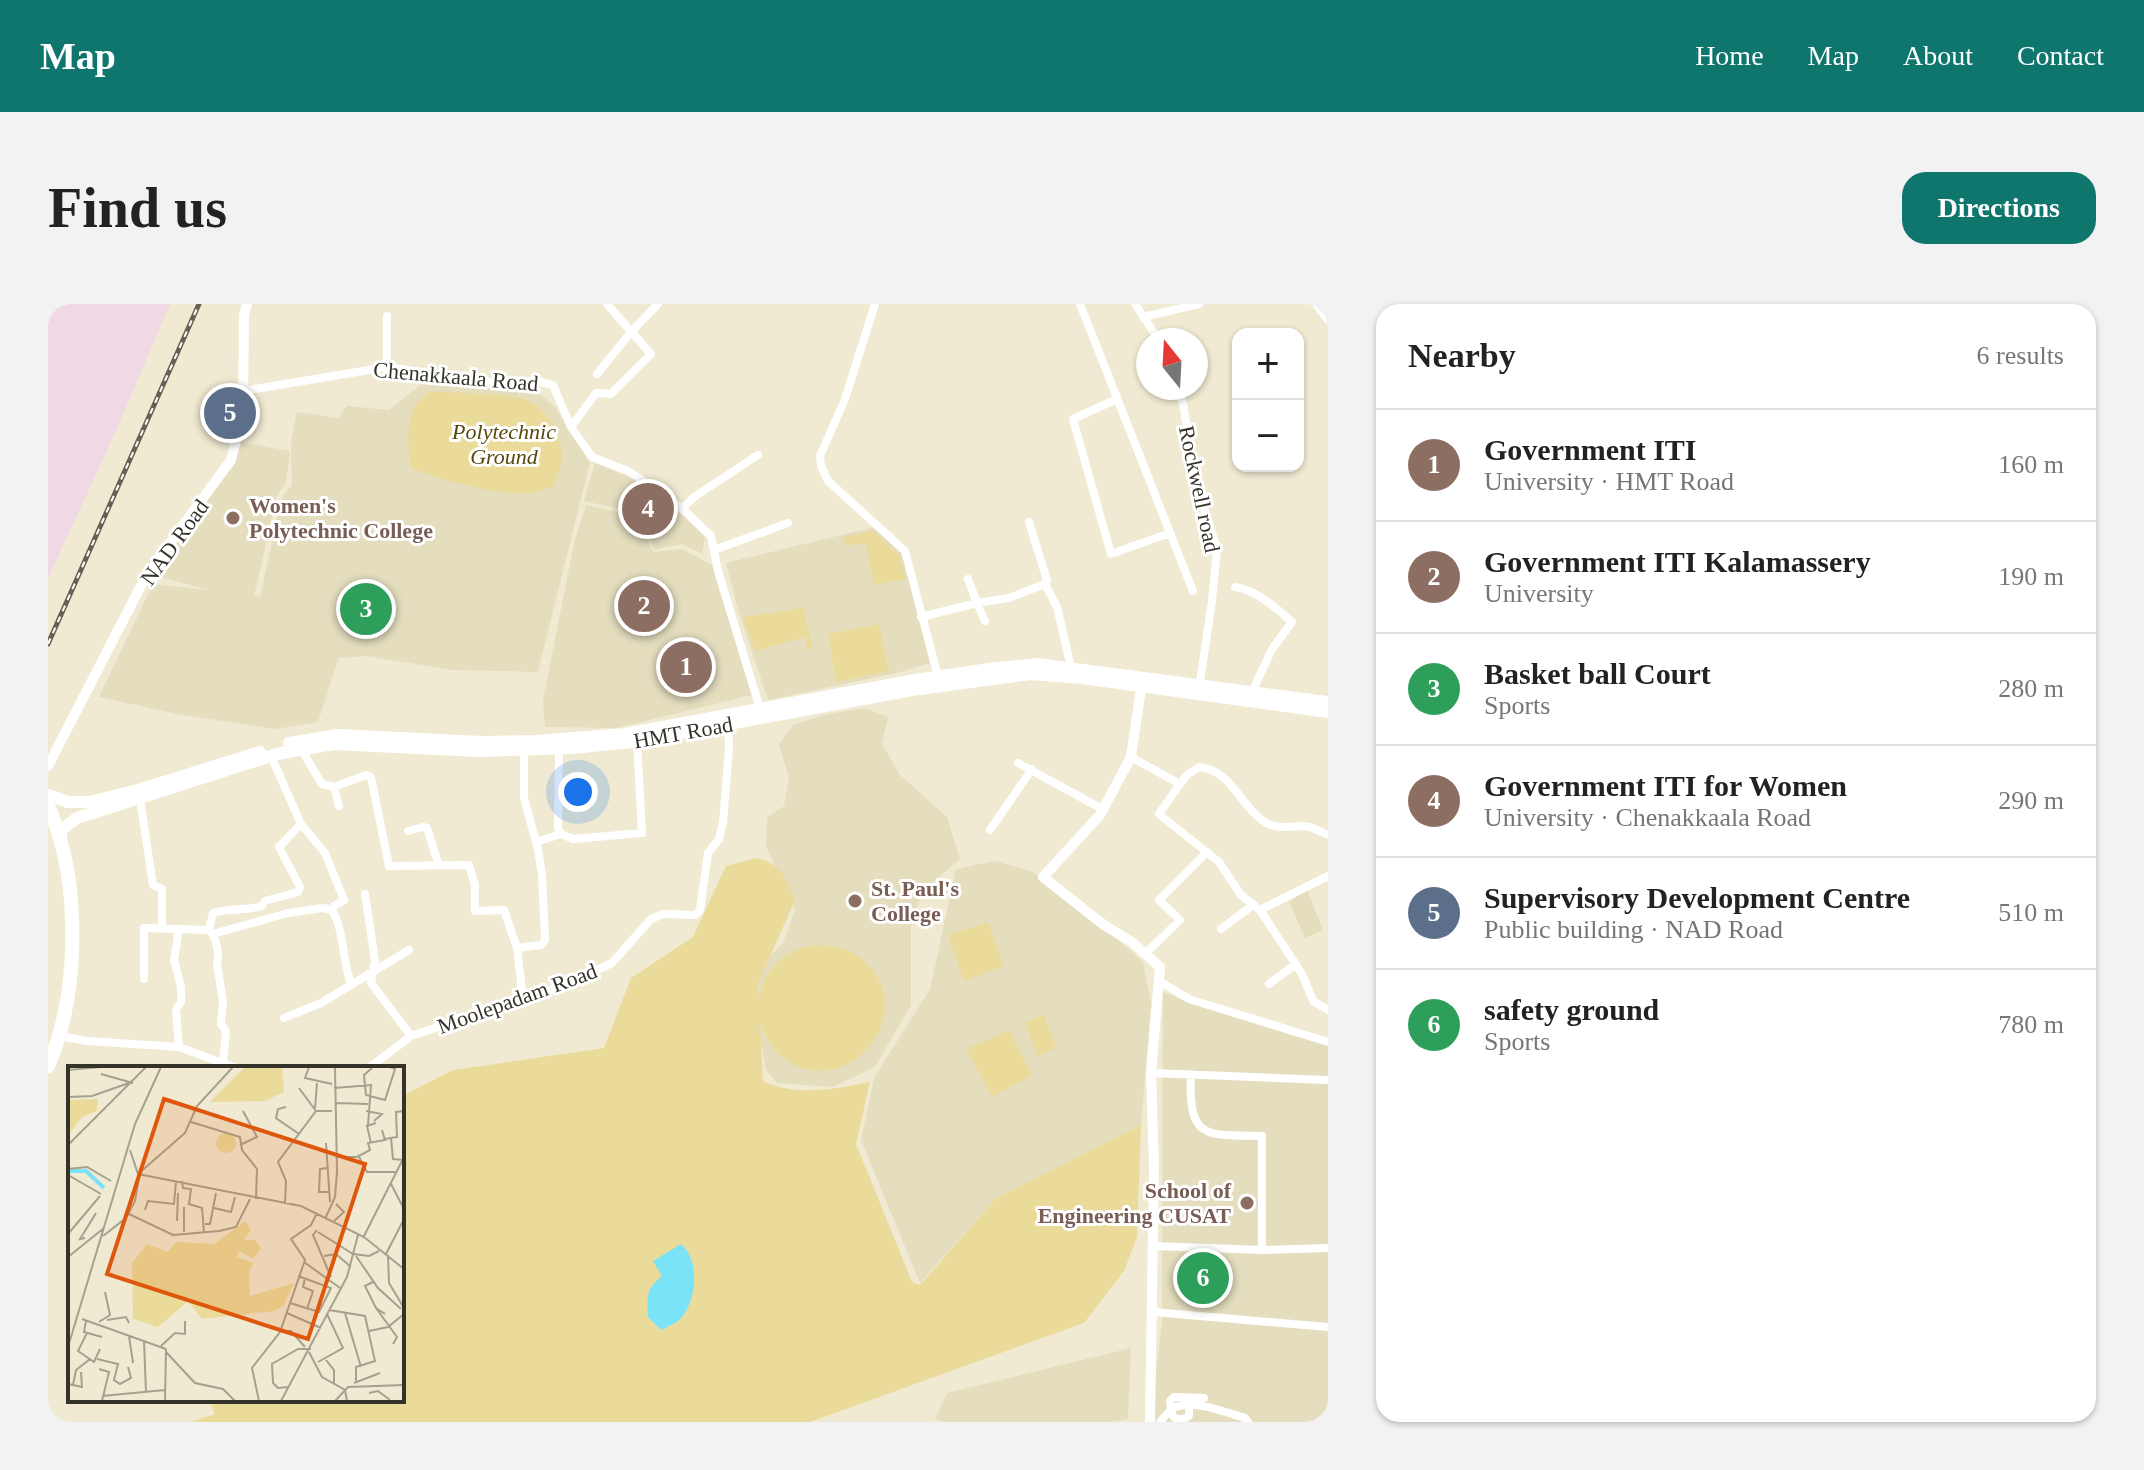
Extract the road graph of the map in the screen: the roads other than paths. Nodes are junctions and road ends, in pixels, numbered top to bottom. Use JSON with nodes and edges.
{"nodes":[{"id":1,"x":247,"y":304,"type":"edge"},
{"id":2,"x":658,"y":304,"type":"edge"},
{"id":3,"x":875,"y":304,"type":"edge"},
{"id":4,"x":1080,"y":304,"type":"edge"},
{"id":5,"x":1135,"y":304,"type":"edge"},
{"id":6,"x":1199,"y":304,"type":"edge"},
{"id":7,"x":1316,"y":304,"type":"edge"},
{"id":8,"x":608,"y":305,"type":"edge"},
{"id":9,"x":387,"y":316,"type":"dead end"},
{"id":10,"x":1143,"y":317,"type":"junction"},
{"id":11,"x":1328,"y":320,"type":"edge"},
{"id":12,"x":1151,"y":328,"type":"edge"},
{"id":13,"x":631,"y":332,"type":"junction"},
{"id":14,"x":387,"y":367,"type":"junction"},
{"id":15,"x":597,"y":374,"type":"dead end"},
{"id":16,"x":243,"y":391,"type":"junction"},
{"id":17,"x":1117,"y":399,"type":"junction"},
{"id":18,"x":1182,"y":400,"type":"edge"},
{"id":19,"x":571,"y":427,"type":"junction"},
{"id":20,"x":758,"y":455,"type":"dead end"},
{"id":21,"x":682,"y":509,"type":"junction"},
{"id":22,"x":1029,"y":522,"type":"dead end"},
{"id":23,"x":788,"y":523,"type":"dead end"},
{"id":24,"x":1170,"y":533,"type":"junction"},
{"id":25,"x":714,"y":550,"type":"junction"},
{"id":26,"x":968,"y":579,"type":"dead end"},
{"id":27,"x":1045,"y":584,"type":"junction"},
{"id":28,"x":1235,"y":587,"type":"dead end"},
{"id":29,"x":1193,"y":591,"type":"dead end"},
{"id":30,"x":977,"y":603,"type":"junction"},
{"id":31,"x":921,"y":617,"type":"junction"},
{"id":32,"x":985,"y":621,"type":"dead end"},
{"id":33,"x":1071,"y":667,"type":"junction"},
{"id":34,"x":939,"y":681,"type":"junction"},
{"id":35,"x":1142,"y":682,"type":"junction"},
{"id":36,"x":1199,"y":690,"type":"junction"},
{"id":37,"x":1252,"y":692,"type":"junction"},
{"id":38,"x":1328,"y":702,"type":"edge"},
{"id":39,"x":760,"y":709,"type":"junction"},
{"id":40,"x":785,"y":709,"type":"junction"},
{"id":41,"x":1328,"y":712,"type":"edge"},
{"id":42,"x":728,"y":723,"type":"junction"},
{"id":43,"x":681,"y":728,"type":"junction"},
{"id":44,"x":637,"y":741,"type":"junction"},
{"id":45,"x":559,"y":748,"type":"junction"},
{"id":46,"x":301,"y":749,"type":"junction"},
{"id":47,"x":524,"y":750,"type":"junction"},
{"id":48,"x":271,"y":756,"type":"junction"},
{"id":49,"x":1131,"y":757,"type":"junction"},
{"id":50,"x":1018,"y":763,"type":"dead end"},
{"id":51,"x":48,"y":766,"type":"edge"},
{"id":52,"x":1032,"y":769,"type":"junction"},
{"id":53,"x":1180,"y":784,"type":"junction"},
{"id":54,"x":334,"y":787,"type":"junction"},
{"id":55,"x":48,"y":795,"type":"edge"},
{"id":56,"x":140,"y":799,"type":"junction"},
{"id":57,"x":48,"y":806,"type":"edge"},
{"id":58,"x":339,"y":806,"type":"dead end"},
{"id":59,"x":1104,"y":810,"type":"junction"},
{"id":60,"x":301,"y":824,"type":"junction"},
{"id":61,"x":990,"y":830,"type":"dead end"},
{"id":62,"x":408,"y":831,"type":"dead end"},
{"id":63,"x":561,"y":834,"type":"junction"},
{"id":64,"x":1328,"y":835,"type":"edge"},
{"id":65,"x":536,"y":842,"type":"junction"},
{"id":66,"x":61,"y":844,"type":"junction"},
{"id":67,"x":1207,"y":852,"type":"junction"},
{"id":68,"x":439,"y":866,"type":"junction"},
{"id":69,"x":1328,"y":876,"type":"edge"},
{"id":70,"x":365,"y":894,"type":"dead end"},
{"id":71,"x":1257,"y":907,"type":"junction"},
{"id":72,"x":332,"y":910,"type":"junction"},
{"id":73,"x":162,"y":928,"type":"junction"},
{"id":74,"x":179,"y":929,"type":"junction"},
{"id":75,"x":1221,"y":929,"type":"dead end"},
{"id":76,"x":211,"y":932,"type":"junction"},
{"id":77,"x":517,"y":948,"type":"junction"},
{"id":78,"x":409,"y":950,"type":"dead end"},
{"id":79,"x":1145,"y":954,"type":"junction"},
{"id":80,"x":1296,"y":964,"type":"junction"},
{"id":81,"x":371,"y":974,"type":"junction"},
{"id":82,"x":144,"y":979,"type":"dead end"},
{"id":83,"x":1159,"y":981,"type":"junction"},
{"id":84,"x":351,"y":984,"type":"junction"},
{"id":85,"x":1269,"y":984,"type":"dead end"},
{"id":86,"x":523,"y":998,"type":"junction"},
{"id":87,"x":1328,"y":1010,"type":"edge"},
{"id":88,"x":284,"y":1018,"type":"dead end"},
{"id":89,"x":60,"y":1036,"type":"junction"},
{"id":90,"x":411,"y":1036,"type":"junction"},
{"id":91,"x":1328,"y":1042,"type":"edge"},
{"id":92,"x":179,"y":1047,"type":"junction"},
{"id":93,"x":223,"y":1063,"type":"junction"},
{"id":94,"x":48,"y":1066,"type":"edge"},
{"id":95,"x":231,"y":1066,"type":"edge"},
{"id":96,"x":372,"y":1066,"type":"edge"},
{"id":97,"x":1151,"y":1073,"type":"junction"},
{"id":98,"x":1191,"y":1074,"type":"junction"},
{"id":99,"x":1328,"y":1080,"type":"edge"},
{"id":100,"x":1153,"y":1246,"type":"junction"},
{"id":101,"x":1328,"y":1248,"type":"edge"},
{"id":102,"x":1262,"y":1250,"type":"junction"},
{"id":103,"x":1153,"y":1312,"type":"junction"},
{"id":104,"x":1328,"y":1327,"type":"edge"},
{"id":105,"x":1204,"y":1398,"type":"dead end"},
{"id":106,"x":1189,"y":1405,"type":"junction"},
{"id":107,"x":1170,"y":1410,"type":"junction"},
{"id":108,"x":1150,"y":1422,"type":"edge"},
{"id":109,"x":1160,"y":1422,"type":"edge"},
{"id":110,"x":1248,"y":1422,"type":"edge"}],
"edges":[{"from":1,"to":16,"type":"street","name":"NAD Road"},
{"from":2,"to":13,"type":"street"},
{"from":3,"to":31,"type":"street"},
{"from":4,"to":17,"type":"street"},
{"from":5,"to":10,"type":"street"},
{"from":6,"to":10,"type":"street"},
{"from":7,"to":11,"type":"street"},
{"from":8,"to":13,"type":"street"},
{"from":9,"to":14,"type":"street"},
{"from":10,"to":12,"type":"street"},
{"from":13,"to":15,"type":"street"},
{"from":13,"to":19,"type":"street"},
{"from":14,"to":16,"type":"street","name":"Chenakkaala Road"},
{"from":14,"to":19,"type":"street","name":"Chenakkaala Road"},
{"from":16,"to":51,"type":"street","name":"NAD Road"},
{"from":17,"to":24,"type":"street"},
{"from":17,"to":24,"type":"street"},
{"from":18,"to":36,"type":"street","name":"Rockwell road"},
{"from":19,"to":21,"type":"street","name":"Chenakkaala Road"},
{"from":20,"to":21,"type":"street"},
{"from":21,"to":25,"type":"street","name":"Chenakkaala Road"},
{"from":22,"to":27,"type":"street"},
{"from":23,"to":25,"type":"street"},
{"from":24,"to":29,"type":"street"},
{"from":25,"to":39,"type":"street","name":"Chenakkaala Road"},
{"from":26,"to":30,"type":"street"},
{"from":27,"to":30,"type":"street"},
{"from":27,"to":33,"type":"street"},
{"from":28,"to":37,"type":"street"},
{"from":30,"to":31,"type":"street"},
{"from":30,"to":32,"type":"street"},
{"from":31,"to":34,"type":"street"},
{"from":33,"to":34,"type":"main road","name":"HMT Road"},
{"from":33,"to":35,"type":"main road","name":"HMT Road"},
{"from":34,"to":35,"type":"main road","name":"HMT Road"},
{"from":34,"to":40,"type":"main road","name":"HMT Road"},
{"from":35,"to":36,"type":"main road","name":"HMT Road"},
{"from":35,"to":49,"type":"street"},
{"from":36,"to":37,"type":"main road","name":"HMT Road"},
{"from":36,"to":41,"type":"main road","name":"HMT Road"},
{"from":37,"to":38,"type":"main road","name":"HMT Road"},
{"from":39,"to":40,"type":"main road","name":"HMT Road"},
{"from":39,"to":43,"type":"main road","name":"HMT Road"},
{"from":40,"to":42,"type":"main road","name":"HMT Road"},
{"from":42,"to":43,"type":"main road","name":"HMT Road"},
{"from":42,"to":86,"type":"street","name":"Moolepadam Road"},
{"from":43,"to":44,"type":"main road","name":"HMT Road"},
{"from":43,"to":55,"type":"main road","name":"HMT Road"},
{"from":44,"to":45,"type":"main road","name":"HMT Road"},
{"from":44,"to":63,"type":"street"},
{"from":45,"to":47,"type":"main road","name":"HMT Road"},
{"from":45,"to":63,"type":"street"},
{"from":46,"to":47,"type":"main road","name":"HMT Road"},
{"from":46,"to":48,"type":"main road","name":"HMT Road"},
{"from":46,"to":54,"type":"street"},
{"from":47,"to":65,"type":"street"},
{"from":48,"to":56,"type":"main road","name":"HMT Road"},
{"from":48,"to":60,"type":"street"},
{"from":49,"to":53,"type":"street"},
{"from":49,"to":59,"type":"street"},
{"from":50,"to":52,"type":"street"},
{"from":52,"to":59,"type":"street"},
{"from":52,"to":61,"type":"street"},
{"from":53,"to":64,"type":"street"},
{"from":53,"to":67,"type":"street"},
{"from":54,"to":58,"type":"street"},
{"from":54,"to":68,"type":"street"},
{"from":56,"to":66,"type":"main road","name":"HMT Road"},
{"from":56,"to":73,"type":"street"},
{"from":57,"to":66,"type":"highway"},
{"from":59,"to":79,"type":"street"},
{"from":60,"to":72,"type":"street"},
{"from":60,"to":76,"type":"street"},
{"from":62,"to":68,"type":"street"},
{"from":63,"to":65,"type":"street"},
{"from":65,"to":77,"type":"street"},
{"from":66,"to":89,"type":"highway"},
{"from":67,"to":71,"type":"street"},
{"from":67,"to":79,"type":"street"},
{"from":68,"to":77,"type":"street"},
{"from":69,"to":71,"type":"street"},
{"from":70,"to":81,"type":"street"},
{"from":71,"to":75,"type":"street"},
{"from":71,"to":80,"type":"street"},
{"from":72,"to":76,"type":"street"},
{"from":72,"to":84,"type":"street"},
{"from":73,"to":74,"type":"street"},
{"from":73,"to":82,"type":"street"},
{"from":74,"to":76,"type":"street"},
{"from":74,"to":92,"type":"street"},
{"from":76,"to":93,"type":"street"},
{"from":77,"to":86,"type":"street"},
{"from":78,"to":81,"type":"street"},
{"from":79,"to":83,"type":"street"},
{"from":80,"to":85,"type":"street"},
{"from":80,"to":87,"type":"street"},
{"from":81,"to":84,"type":"street"},
{"from":81,"to":90,"type":"street"},
{"from":83,"to":91,"type":"street"},
{"from":83,"to":97,"type":"street"},
{"from":84,"to":88,"type":"street"},
{"from":86,"to":90,"type":"street","name":"Moolepadam Road"},
{"from":89,"to":92,"type":"street"},
{"from":89,"to":94,"type":"highway"},
{"from":90,"to":96,"type":"street","name":"Moolepadam Road"},
{"from":92,"to":93,"type":"street"},
{"from":93,"to":95,"type":"street"},
{"from":97,"to":98,"type":"street"},
{"from":97,"to":100,"type":"street"},
{"from":98,"to":99,"type":"street"},
{"from":98,"to":102,"type":"street"},
{"from":100,"to":102,"type":"street"},
{"from":100,"to":103,"type":"street"},
{"from":101,"to":102,"type":"street"},
{"from":103,"to":104,"type":"street"},
{"from":103,"to":108,"type":"street"},
{"from":105,"to":107,"type":"street"},
{"from":106,"to":107,"type":"street"},
{"from":106,"to":107,"type":"street"},
{"from":106,"to":110,"type":"street"},
{"from":107,"to":109,"type":"street"}]}
